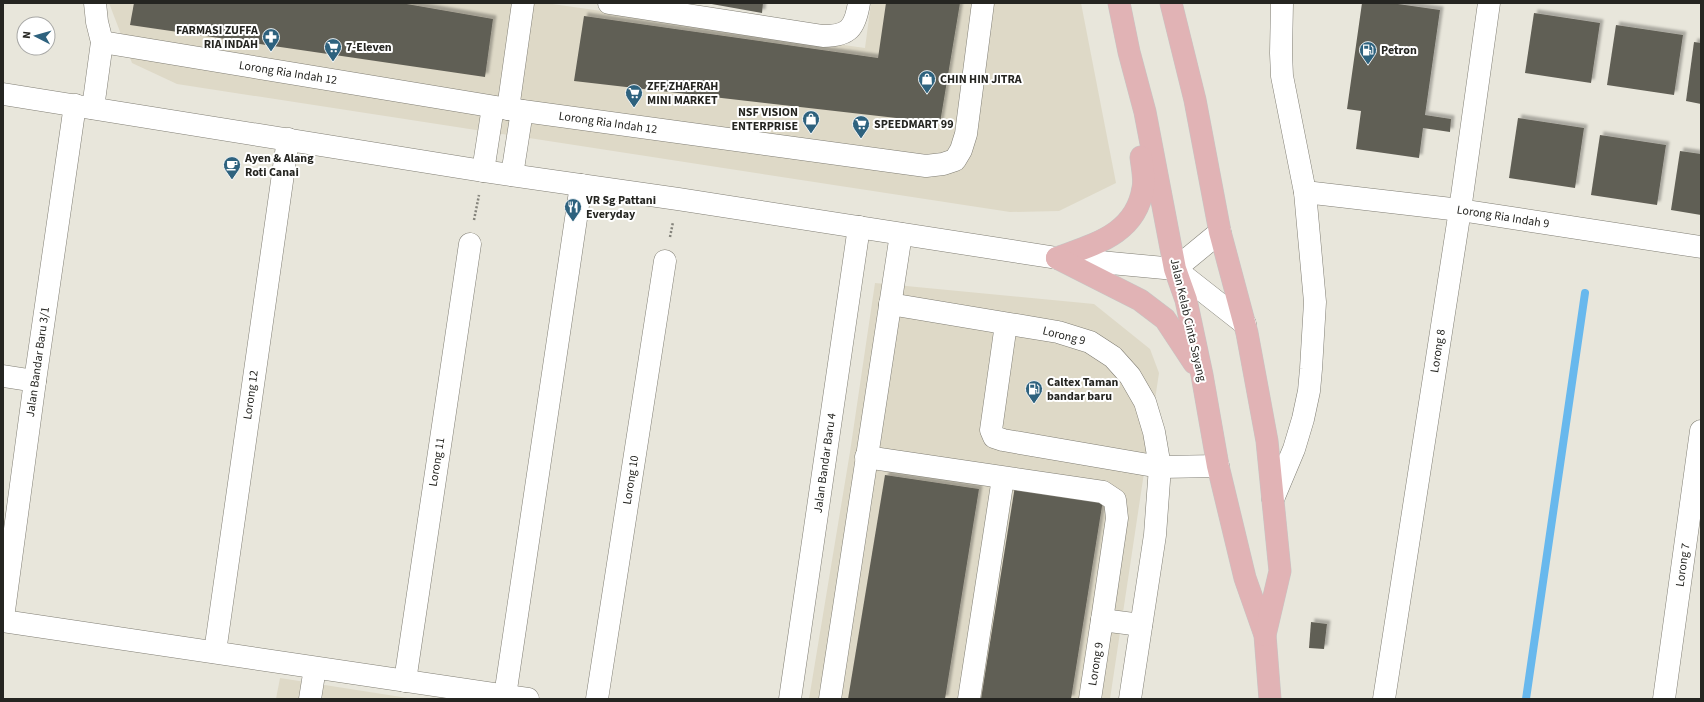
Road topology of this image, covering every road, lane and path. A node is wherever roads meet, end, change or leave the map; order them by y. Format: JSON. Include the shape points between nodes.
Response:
{"nodes":[{"id":1,"x":95,"y":3,"type":"edge"},
{"id":2,"x":523,"y":3,"type":"edge"},
{"id":3,"x":609,"y":3,"type":"edge"},
{"id":4,"x":859,"y":3,"type":"edge"},
{"id":5,"x":983,"y":3,"type":"edge"},
{"id":6,"x":1119,"y":3,"type":"edge"},
{"id":7,"x":1171,"y":3,"type":"edge"},
{"id":8,"x":1282,"y":3,"type":"edge"},
{"id":9,"x":1489,"y":3,"type":"edge"},
{"id":10,"x":102,"y":42,"type":"junction"},
{"id":11,"x":3,"y":94,"type":"edge"},
{"id":12,"x":84,"y":106,"type":"junction"},
{"id":13,"x":508,"y":109,"type":"junction"},
{"id":14,"x":1145,"y":112,"type":"junction"},
{"id":15,"x":288,"y":139,"type":"junction"},
{"id":16,"x":483,"y":171,"type":"junction"},
{"id":17,"x":512,"y":175,"type":"junction"},
{"id":18,"x":581,"y":185,"type":"junction"},
{"id":19,"x":1304,"y":192,"type":"junction"},
{"id":20,"x":678,"y":198,"type":"junction"},
{"id":21,"x":1460,"y":210,"type":"junction"},
{"id":22,"x":860,"y":227,"type":"junction"},
{"id":23,"x":1220,"y":232,"type":"junction"},
{"id":24,"x":901,"y":234,"type":"junction"},
{"id":25,"x":470,"y":244,"type":"joint"},
{"id":26,"x":1701,"y":247,"type":"edge"},
{"id":27,"x":1058,"y":258,"type":"junction"},
{"id":28,"x":665,"y":261,"type":"joint"},
{"id":29,"x":1175,"y":269,"type":"junction"},
{"id":30,"x":890,"y":304,"type":"junction"},
{"id":31,"x":1006,"y":324,"type":"junction"},
{"id":32,"x":1245,"y":324,"type":"junction"},
{"id":33,"x":1202,"y":375,"type":"junction"},
{"id":34,"x":3,"y":376,"type":"edge"},
{"id":35,"x":35,"y":381,"type":"junction"},
{"id":36,"x":1701,"y":432,"type":"edge"},
{"id":37,"x":866,"y":457,"type":"junction"},
{"id":38,"x":1218,"y":466,"type":"junction"},
{"id":39,"x":1160,"y":467,"type":"junction"},
{"id":40,"x":1003,"y":478,"type":"junction"},
{"id":41,"x":1273,"y":499,"type":"junction"},
{"id":42,"x":3,"y":620,"type":"edge"},
{"id":43,"x":1102,"y":620,"type":"junction"},
{"id":44,"x":1141,"y":625,"type":"junction"},
{"id":45,"x":1265,"y":635,"type":"junction"},
{"id":46,"x":215,"y":652,"type":"junction"},
{"id":47,"x":315,"y":668,"type":"junction"},
{"id":48,"x":404,"y":681,"type":"junction"},
{"id":49,"x":427,"y":691,"type":"edge"},
{"id":50,"x":505,"y":696,"type":"junction"},
{"id":51,"x":310,"y":699,"type":"edge"},
{"id":52,"x":528,"y":699,"type":"edge"},
{"id":53,"x":597,"y":699,"type":"edge"},
{"id":54,"x":790,"y":699,"type":"edge"},
{"id":55,"x":830,"y":699,"type":"edge"},
{"id":56,"x":968,"y":699,"type":"edge"},
{"id":57,"x":1090,"y":699,"type":"edge"},
{"id":58,"x":1130,"y":699,"type":"edge"},
{"id":59,"x":1270,"y":699,"type":"edge"},
{"id":60,"x":1384,"y":699,"type":"edge"},
{"id":61,"x":1664,"y":699,"type":"edge"}],
"edges":[{"from":1,"to":10,"type":"street"},
{"from":2,"to":13,"type":"street"},
{"from":3,"to":4,"type":"street","via":[[823,36],[844,34],[851,28],[856,21]]},
{"from":5,"to":13,"type":"street","name":"Lorong Ria Indah 12","via":[[966,134],[955,160],[942,164],[926,166]]},
{"from":6,"to":14,"type":"main road","name":"Jalan Kelab Cinta Sayang"},
{"from":7,"to":23,"type":"main road","name":"Jalan Kelab Cinta Sayang","via":[[1195,100]]},
{"from":8,"to":19,"type":"street","via":[[1282,76]]},
{"from":9,"to":21,"type":"street","name":"Lorong 8"},
{"from":10,"to":12,"type":"street","name":"Jalan Bandar Baru 3/1"},
{"from":10,"to":13,"type":"street","name":"Lorong Ria Indah 12"},
{"from":11,"to":12,"type":"street"},
{"from":12,"to":15,"type":"street"},
{"from":12,"to":35,"type":"street","name":"Jalan Bandar Baru 3/1"},
{"from":13,"to":16,"type":"street"},
{"from":13,"to":17,"type":"street"},
{"from":14,"to":27,"type":"main road","via":[[1140,140],[1144,187],[1136,210],[1119,231],[1095,244]]},
{"from":14,"to":29,"type":"main road","name":"Jalan Kelab Cinta Sayang"},
{"from":15,"to":16,"type":"street"},
{"from":15,"to":46,"type":"street","name":"Lorong 12"},
{"from":16,"to":17,"type":"street"},
{"from":16,"to":25,"type":"path"},
{"from":17,"to":18,"type":"street"},
{"from":18,"to":20,"type":"street"},
{"from":18,"to":50,"type":"street"},
{"from":19,"to":21,"type":"street","name":"Lorong Ria Indah 9"},
{"from":19,"to":41,"type":"street","via":[[1315,302],[1310,376],[1303,420]]},
{"from":20,"to":22,"type":"street"},
{"from":20,"to":28,"type":"path"},
{"from":21,"to":26,"type":"street","name":"Lorong Ria Indah 9"},
{"from":21,"to":60,"type":"street","name":"Lorong 8"},
{"from":22,"to":24,"type":"street"},
{"from":22,"to":54,"type":"street","name":"Jalan Bandar Baru 4"},
{"from":23,"to":29,"type":"street"},
{"from":23,"to":32,"type":"main road","name":"Jalan Kelab Cinta Sayang"},
{"from":24,"to":27,"type":"street"},
{"from":24,"to":30,"type":"street"},
{"from":25,"to":48,"type":"street","name":"Lorong 11"},
{"from":27,"to":29,"type":"street"},
{"from":27,"to":33,"type":"main road","via":[[1140,300],[1166,319]]},
{"from":28,"to":53,"type":"street","name":"Lorong 10"},
{"from":29,"to":32,"type":"street"},
{"from":29,"to":33,"type":"main road","name":"Jalan Kelab Cinta Sayang","via":[[1186,300]]},
{"from":30,"to":31,"type":"street","name":"Lorong 9"},
{"from":30,"to":37,"type":"street"},
{"from":31,"to":39,"type":"street","name":"Lorong 9","via":[[1058,332],[1090,342],[1113,357],[1130,376],[1145,402],[1154,432]]},
{"from":31,"to":39,"type":"street","via":[[991,430],[994,437]]},
{"from":32,"to":41,"type":"main road","name":"Jalan Kelab Cinta Sayang","via":[[1267,441]]},
{"from":33,"to":38,"type":"main road","name":"Jalan Kelab Cinta Sayang"},
{"from":34,"to":35,"type":"street"},
{"from":35,"to":42,"type":"street","name":"Jalan Bandar Baru 3/1"},
{"from":36,"to":61,"type":"street","name":"Lorong 7"},
{"from":37,"to":40,"type":"street","name":"Lorong 9"},
{"from":37,"to":55,"type":"street"},
{"from":38,"to":39,"type":"street"},
{"from":38,"to":45,"type":"main road","name":"Jalan Kelab Cinta Sayang","via":[[1244,578]]},
{"from":39,"to":44,"type":"street","name":"Lorong 9","via":[[1155,535]]},
{"from":40,"to":43,"type":"street","name":"Lorong 9","via":[[1103,492],[1115,500],[1117,518]]},
{"from":40,"to":56,"type":"street"},
{"from":41,"to":45,"type":"main road","name":"Jalan Kelab Cinta Sayang","via":[[1280,571]]},
{"from":42,"to":46,"type":"street"},
{"from":43,"to":44,"type":"street"},
{"from":43,"to":57,"type":"street","name":"Lorong 9"},
{"from":44,"to":58,"type":"street","name":"Lorong 9"},
{"from":45,"to":59,"type":"main road","name":"Jalan Kelab Cinta Sayang"},
{"from":46,"to":47,"type":"street"},
{"from":47,"to":48,"type":"street"},
{"from":47,"to":51,"type":"street"},
{"from":48,"to":49,"type":"street"},
{"from":49,"to":50,"type":"street"},
{"from":50,"to":52,"type":"street"}]}
